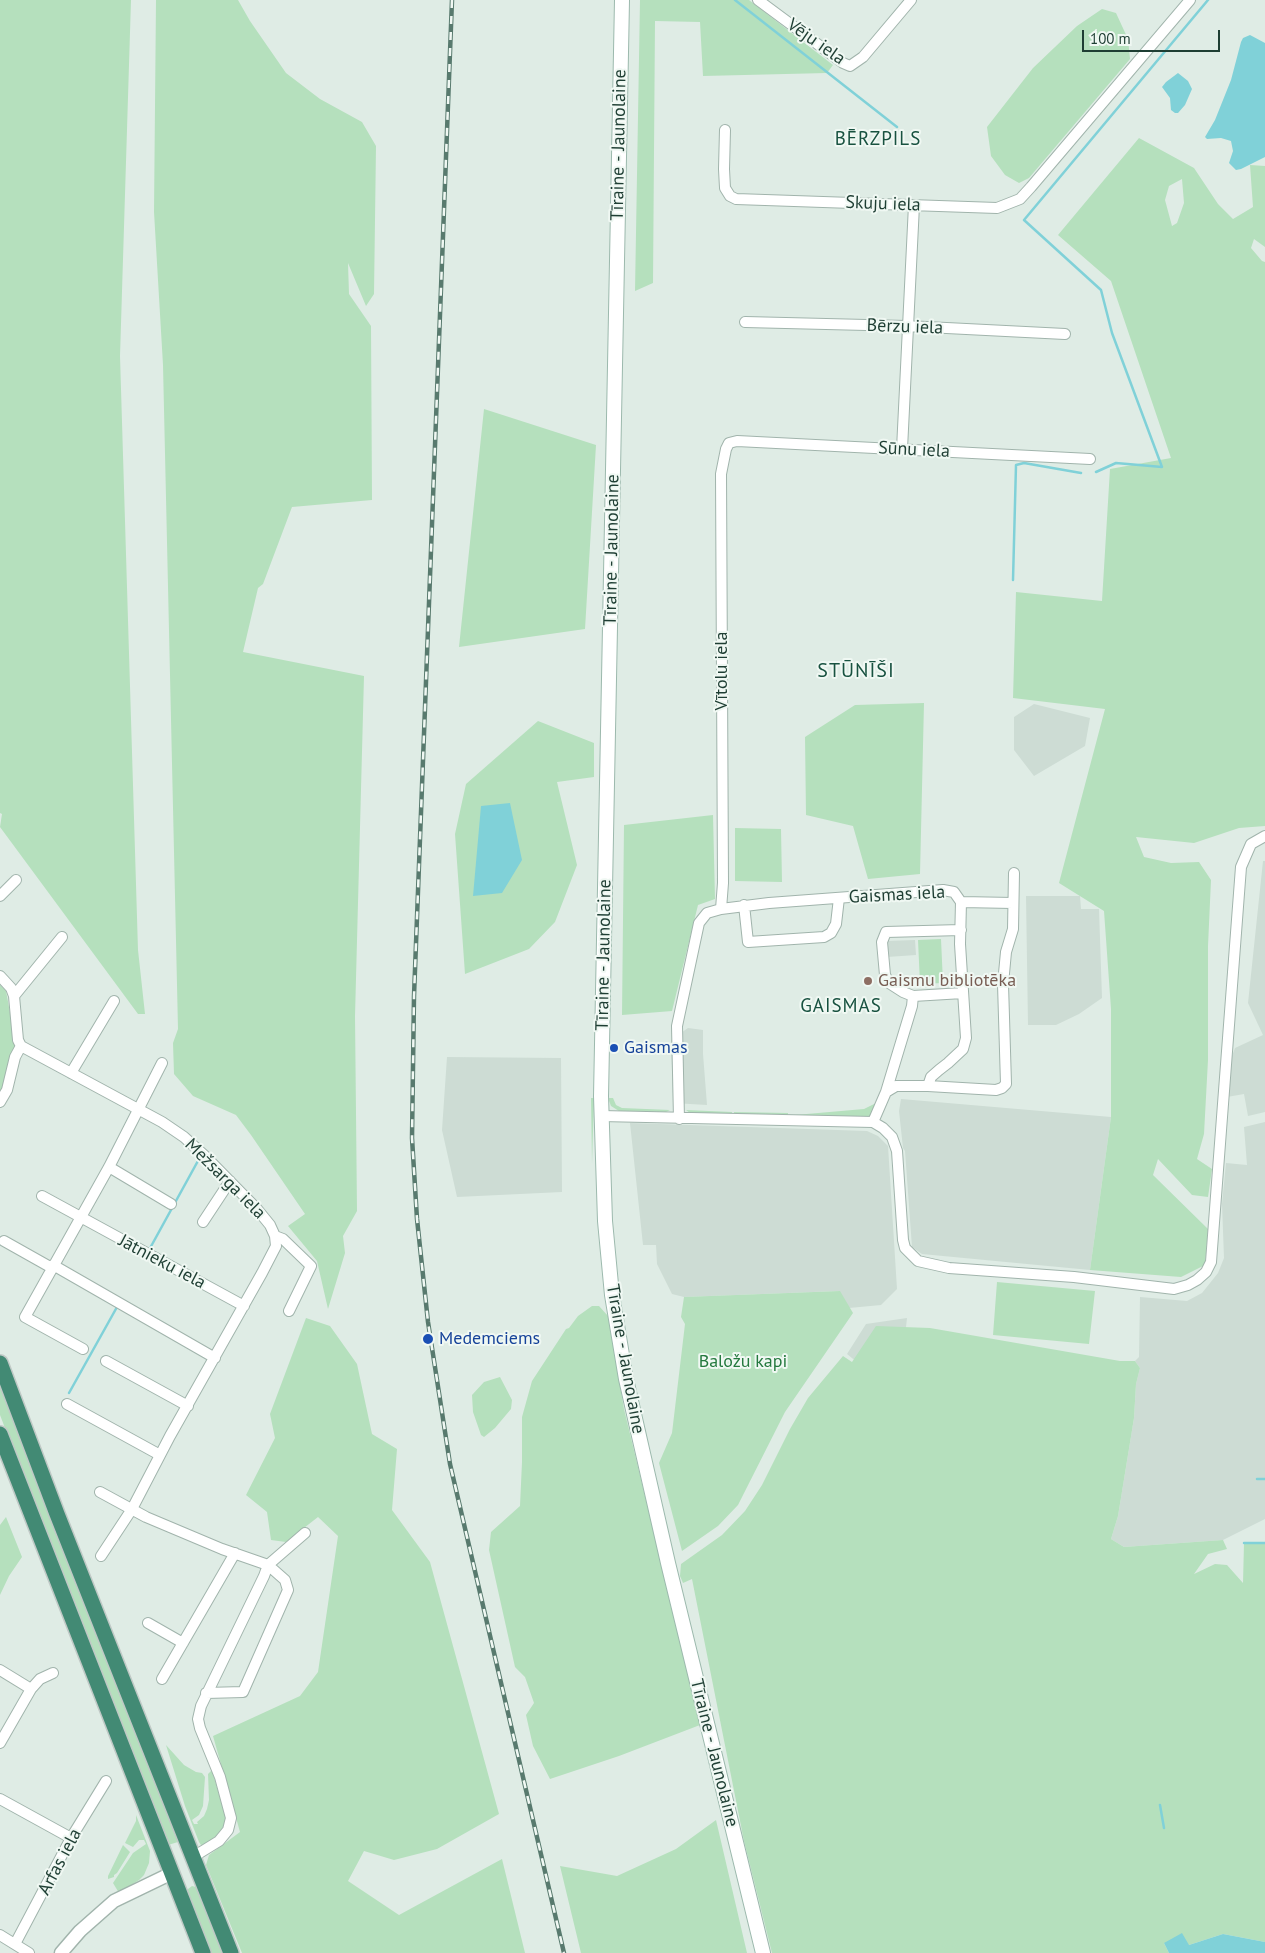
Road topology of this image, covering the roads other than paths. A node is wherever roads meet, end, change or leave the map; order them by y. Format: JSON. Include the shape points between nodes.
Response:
{"nodes":[{"id":1,"x":622,"y":0,"type":"edge"},
{"id":2,"x":758,"y":0,"type":"edge"},
{"id":3,"x":911,"y":0,"type":"edge"},
{"id":4,"x":1190,"y":0,"type":"edge"},
{"id":5,"x":725,"y":130,"type":"dead end"},
{"id":6,"x":914,"y":204,"type":"junction"},
{"id":7,"x":745,"y":322,"type":"dead end"},
{"id":8,"x":907,"y":326,"type":"junction"},
{"id":9,"x":1065,"y":334,"type":"dead end"},
{"id":10,"x":737,"y":441,"type":"joint"},
{"id":11,"x":902,"y":449,"type":"junction"},
{"id":12,"x":1090,"y":459,"type":"dead end"},
{"id":13,"x":1265,"y":836,"type":"edge"},
{"id":14,"x":1014,"y":873,"type":"dead end"},
{"id":15,"x":16,"y":880,"type":"dead end"},
{"id":16,"x":0,"y":896,"type":"edge"},
{"id":17,"x":839,"y":898,"type":"junction"},
{"id":18,"x":961,"y":902,"type":"junction"},
{"id":19,"x":1013,"y":903,"type":"junction"},
{"id":20,"x":744,"y":905,"type":"junction"},
{"id":21,"x":721,"y":909,"type":"junction"},
{"id":22,"x":961,"y":930,"type":"junction"},
{"id":23,"x":62,"y":937,"type":"dead end"},
{"id":24,"x":0,"y":976,"type":"edge"},
{"id":25,"x":963,"y":993,"type":"junction"},
{"id":26,"x":14,"y":996,"type":"junction"},
{"id":27,"x":913,"y":996,"type":"junction"},
{"id":28,"x":114,"y":1001,"type":"dead end"},
{"id":29,"x":21,"y":1046,"type":"junction"},
{"id":30,"x":162,"y":1063,"type":"dead end"},
{"id":31,"x":71,"y":1073,"type":"junction"},
{"id":32,"x":928,"y":1086,"type":"junction"},
{"id":33,"x":886,"y":1092,"type":"junction"},
{"id":34,"x":0,"y":1102,"type":"edge"},
{"id":35,"x":139,"y":1110,"type":"junction"},
{"id":36,"x":601,"y":1116,"type":"junction"},
{"id":37,"x":679,"y":1119,"type":"junction"},
{"id":38,"x":873,"y":1122,"type":"junction"},
{"id":39,"x":109,"y":1167,"type":"junction"},
{"id":40,"x":230,"y":1181,"type":"junction"},
{"id":41,"x":42,"y":1196,"type":"dead end"},
{"id":42,"x":171,"y":1204,"type":"dead end"},
{"id":43,"x":80,"y":1217,"type":"junction"},
{"id":44,"x":203,"y":1222,"type":"dead end"},
{"id":45,"x":275,"y":1236,"type":"junction"},
{"id":46,"x":4,"y":1241,"type":"dead end"},
{"id":47,"x":53,"y":1266,"type":"junction"},
{"id":48,"x":244,"y":1306,"type":"junction"},
{"id":49,"x":289,"y":1311,"type":"dead end"},
{"id":50,"x":84,"y":1349,"type":"dead end"},
{"id":51,"x":215,"y":1358,"type":"junction"},
{"id":52,"x":106,"y":1361,"type":"dead end"},
{"id":53,"x":0,"y":1363,"type":"edge"},
{"id":54,"x":67,"y":1404,"type":"dead end"},
{"id":55,"x":188,"y":1406,"type":"junction"},
{"id":56,"x":0,"y":1434,"type":"edge"},
{"id":57,"x":160,"y":1455,"type":"junction"},
{"id":58,"x":100,"y":1492,"type":"dead end"},
{"id":59,"x":132,"y":1509,"type":"junction"},
{"id":60,"x":305,"y":1533,"type":"dead end"},
{"id":61,"x":234,"y":1553,"type":"junction"},
{"id":62,"x":101,"y":1556,"type":"dead end"},
{"id":63,"x":268,"y":1565,"type":"junction"},
{"id":64,"x":148,"y":1623,"type":"dead end"},
{"id":65,"x":183,"y":1643,"type":"junction"},
{"id":66,"x":0,"y":1670,"type":"edge"},
{"id":67,"x":53,"y":1673,"type":"dead end"},
{"id":68,"x":162,"y":1680,"type":"dead end"},
{"id":69,"x":31,"y":1689,"type":"junction"},
{"id":70,"x":206,"y":1692,"type":"junction"},
{"id":71,"x":1,"y":1738,"type":"edge"},
{"id":72,"x":106,"y":1781,"type":"dead end"},
{"id":73,"x":0,"y":1799,"type":"edge"},
{"id":74,"x":71,"y":1838,"type":"junction"},
{"id":75,"x":193,"y":1857,"type":"junction"},
{"id":76,"x":172,"y":1873,"type":"junction"},
{"id":77,"x":0,"y":1935,"type":"edge"},
{"id":78,"x":15,"y":1944,"type":"junction"},
{"id":79,"x":29,"y":1953,"type":"edge"},
{"id":80,"x":61,"y":1953,"type":"edge"},
{"id":81,"x":204,"y":1953,"type":"edge"},
{"id":82,"x":230,"y":1953,"type":"edge"},
{"id":83,"x":763,"y":1953,"type":"edge"}],
"edges":[{"from":1,"to":36,"type":"main road","name":"Tīraine - Jaunolaine"},
{"from":2,"to":3,"type":"street","name":"Vēju iela","via":[[850,66],[862,57]]},
{"from":4,"to":6,"type":"street","name":"Skuju iela","via":[[1020,199],[997,208]]},
{"from":5,"to":6,"type":"street","name":"Skuju iela","via":[[725,188],[730,196],[744,200]]},
{"from":6,"to":8,"type":"street"},
{"from":7,"to":8,"type":"street","name":"Bērzu iela"},
{"from":8,"to":9,"type":"street","name":"Bērzu iela"},
{"from":8,"to":11,"type":"street"},
{"from":10,"to":11,"type":"street","name":"Sūnu iela"},
{"from":10,"to":21,"type":"street","name":"Vītolu iela","via":[[726,449],[721,474]]},
{"from":11,"to":12,"type":"street","name":"Sūnu iela"},
{"from":13,"to":38,"type":"street","via":[[1251,844],[1241,867],[1211,1262],[1197,1280],[1174,1289],[927,1264],[913,1257],[905,1248],[901,1232],[897,1151],[892,1137]]},
{"from":14,"to":19,"type":"street"},
{"from":15,"to":16,"type":"street"},
{"from":17,"to":18,"type":"street","name":"Gaismas iela","via":[[943,890],[954,892]]},
{"from":17,"to":20,"type":"street","name":"Gaismas iela"},
{"from":17,"to":20,"type":"street","via":[[836,924],[824,937],[748,942]]},
{"from":18,"to":19,"type":"street","name":"Gaismas iela"},
{"from":18,"to":22,"type":"street"},
{"from":19,"to":32,"type":"street","via":[[1014,929],[1006,952],[1003,984],[1006,1084],[996,1090]]},
{"from":20,"to":21,"type":"street","name":"Gaismas iela"},
{"from":21,"to":37,"type":"street","name":"Gaismas iela","via":[[707,913],[699,922],[681,1005],[677,1030]]},
{"from":22,"to":25,"type":"street"},
{"from":22,"to":27,"type":"street","via":[[886,932],[882,942],[885,975],[889,983]]},
{"from":23,"to":26,"type":"street"},
{"from":24,"to":26,"type":"street"},
{"from":25,"to":27,"type":"street"},
{"from":25,"to":32,"type":"street","via":[[966,1038],[963,1049],[938,1070]]},
{"from":26,"to":29,"type":"street"},
{"from":27,"to":33,"type":"street"},
{"from":28,"to":31,"type":"street"},
{"from":29,"to":31,"type":"street","name":"Mežsarga iela"},
{"from":29,"to":34,"type":"street"},
{"from":30,"to":35,"type":"street"},
{"from":31,"to":35,"type":"street","name":"Mežsarga iela"},
{"from":32,"to":33,"type":"street","via":[[896,1086]]},
{"from":33,"to":38,"type":"street"},
{"from":35,"to":39,"type":"street"},
{"from":35,"to":40,"type":"street","name":"Mežsarga iela","via":[[184,1138]]},
{"from":36,"to":37,"type":"street"},
{"from":36,"to":83,"type":"main road","name":"Tīraine - Jaunolaine","via":[[605,1221],[622,1361]]},
{"from":37,"to":38,"type":"street"},
{"from":39,"to":42,"type":"street"},
{"from":39,"to":43,"type":"street"},
{"from":40,"to":44,"type":"street"},
{"from":40,"to":45,"type":"street","name":"Mežsarga iela","via":[[257,1209]]},
{"from":41,"to":43,"type":"street","name":"Jātnieku iela"},
{"from":43,"to":47,"type":"street"},
{"from":43,"to":48,"type":"street","name":"Jātnieku iela"},
{"from":45,"to":48,"type":"street","name":"Mežsarga iela","via":[[276,1246]]},
{"from":45,"to":49,"type":"street","via":[[283,1239],[311,1266]]},
{"from":46,"to":47,"type":"street"},
{"from":47,"to":50,"type":"street","via":[[25,1316]]},
{"from":47,"to":51,"type":"street"},
{"from":48,"to":51,"type":"street","name":"Mežsarga iela"},
{"from":51,"to":55,"type":"street","name":"Mežsarga iela"},
{"from":52,"to":55,"type":"street"},
{"from":53,"to":75,"type":"highway"},
{"from":54,"to":57,"type":"street"},
{"from":55,"to":57,"type":"street","name":"Mežsarga iela"},
{"from":56,"to":76,"type":"highway"},
{"from":57,"to":59,"type":"street","name":"Mežsarga iela"},
{"from":58,"to":59,"type":"street"},
{"from":59,"to":61,"type":"street","via":[[146,1518]]},
{"from":59,"to":62,"type":"street","name":"Mežsarga iela"},
{"from":60,"to":63,"type":"street"},
{"from":61,"to":63,"type":"street"},
{"from":61,"to":65,"type":"street"},
{"from":63,"to":70,"type":"street"},
{"from":63,"to":70,"type":"street","via":[[286,1580],[288,1590],[243,1692]]},
{"from":64,"to":65,"type":"street"},
{"from":65,"to":68,"type":"street"},
{"from":66,"to":69,"type":"street"},
{"from":67,"to":69,"type":"street","via":[[40,1678]]},
{"from":69,"to":71,"type":"street"},
{"from":70,"to":75,"type":"street","via":[[198,1719],[232,1818],[219,1841]]},
{"from":72,"to":74,"type":"street","name":"Arfas iela"},
{"from":73,"to":74,"type":"street"},
{"from":74,"to":78,"type":"street","name":"Arfas iela"},
{"from":75,"to":82,"type":"highway"},
{"from":76,"to":80,"type":"street","via":[[114,1901]]},
{"from":76,"to":81,"type":"highway"},
{"from":77,"to":78,"type":"street"},
{"from":78,"to":79,"type":"street"}]}
